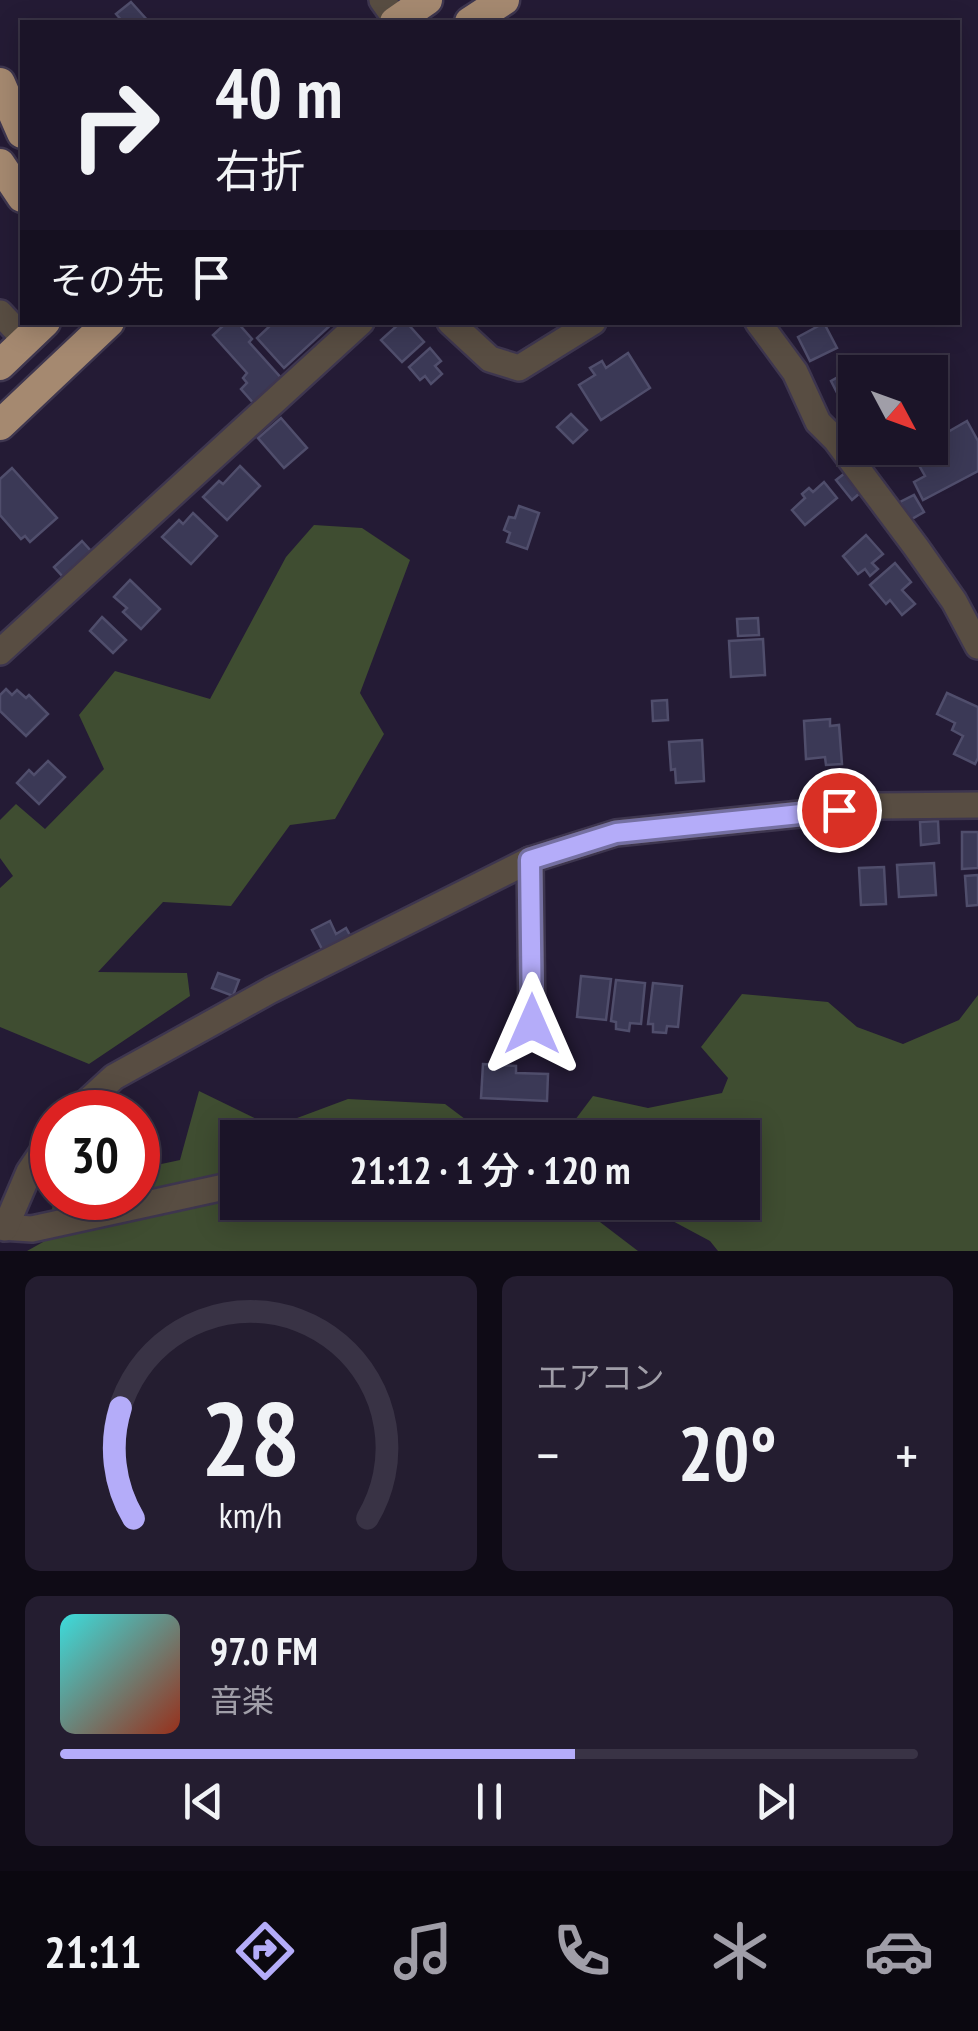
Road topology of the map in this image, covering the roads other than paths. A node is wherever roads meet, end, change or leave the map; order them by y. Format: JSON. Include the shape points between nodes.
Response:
{"nodes":[{"id":1,"x":426,"y":0,"type":"edge"},
{"id":2,"x":504,"y":0,"type":"edge"},
{"id":3,"x":392,"y":14,"type":"edge"},
{"id":4,"x":473,"y":20,"type":"edge"},
{"id":5,"x":0,"y":83,"type":"edge"},
{"id":6,"x":20,"y":128,"type":"edge"},
{"id":7,"x":0,"y":164,"type":"edge"},
{"id":8,"x":20,"y":194,"type":"edge"},
{"id":9,"x":106,"y":325,"type":"edge"},
{"id":10,"x":358,"y":325,"type":"edge"},
{"id":11,"x":453,"y":325,"type":"edge"},
{"id":12,"x":588,"y":325,"type":"edge"},
{"id":13,"x":760,"y":325,"type":"edge"},
{"id":14,"x":36,"y":332,"type":"edge"},
{"id":15,"x":0,"y":365,"type":"edge"},
{"id":16,"x":0,"y":425,"type":"edge"},
{"id":17,"x":978,"y":646,"type":"edge"},
{"id":18,"x":0,"y":652,"type":"edge"},
{"id":19,"x":978,"y":806,"type":"edge"},
{"id":20,"x":530,"y":860,"type":"junction"},
{"id":21,"x":532,"y":1024,"type":"dead end"},
{"id":22,"x":100,"y":1090,"type":"edge"},
{"id":23,"x":30,"y":1171,"type":"edge"},
{"id":24,"x":220,"y":1188,"type":"edge"},
{"id":25,"x":3,"y":1227,"type":"edge"}],
"edges":[{"from":1,"to":3,"type":"highway"},
{"from":2,"to":4,"type":"highway"},
{"from":5,"to":6,"type":"highway"},
{"from":7,"to":8,"type":"highway"},
{"from":9,"to":16,"type":"highway"},
{"from":10,"to":18,"type":"street"},
{"from":11,"to":12,"type":"street","via":[[490,360],[519,368]]},
{"from":13,"to":17,"type":"street","via":[[795,372],[818,422],[926,560]]},
{"from":14,"to":15,"type":"highway"},
{"from":19,"to":20,"type":"street","via":[[876,806],[616,833]]},
{"from":20,"to":21,"type":"street"},
{"from":20,"to":22,"type":"street","via":[[254,1000]]},
{"from":23,"to":25,"type":"street"},
{"from":24,"to":25,"type":"street","via":[[32,1229]]}]}
